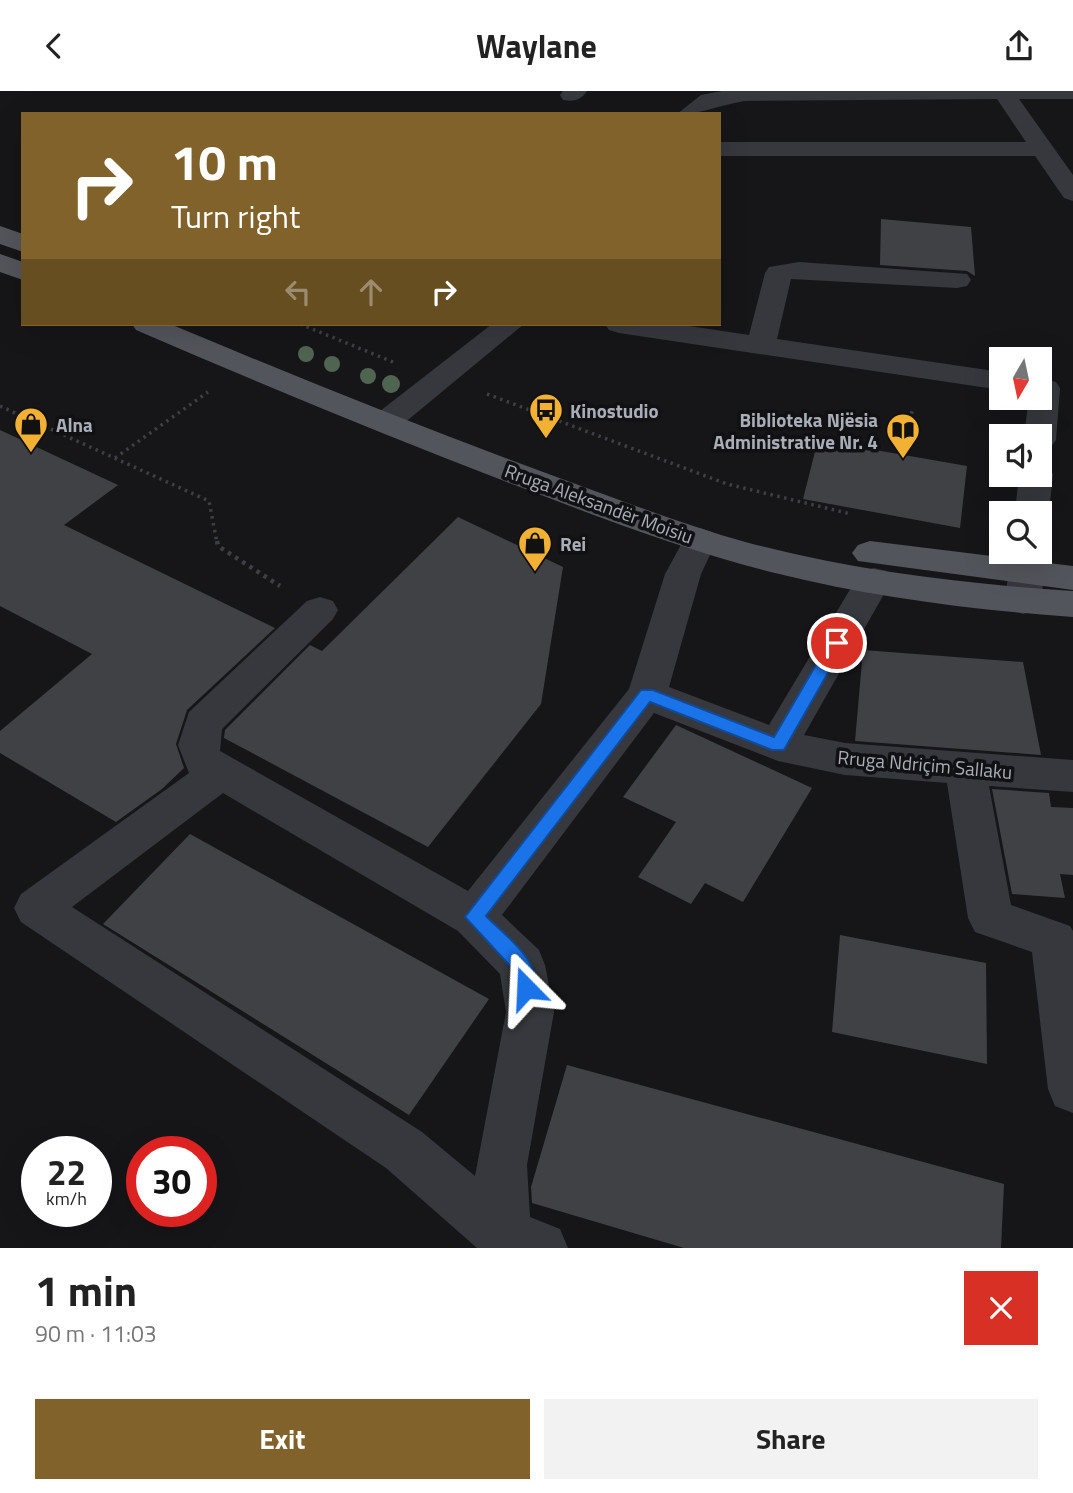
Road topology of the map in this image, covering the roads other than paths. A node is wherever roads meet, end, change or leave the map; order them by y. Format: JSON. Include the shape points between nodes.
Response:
{"nodes":[{"id":1,"x":830,"y":92,"type":"edge"},
{"id":2,"x":1003,"y":92,"type":"edge"},
{"id":3,"x":1073,"y":92,"type":"edge"},
{"id":4,"x":691,"y":112,"type":"edge"},
{"id":5,"x":721,"y":149,"type":"edge"},
{"id":6,"x":1042,"y":149,"type":"junction"},
{"id":7,"x":1073,"y":193,"type":"edge"},
{"id":8,"x":0,"y":234,"type":"edge"},
{"id":9,"x":21,"y":243,"type":"edge"},
{"id":10,"x":0,"y":263,"type":"edge"},
{"id":11,"x":21,"y":271,"type":"edge"},
{"id":12,"x":957,"y":280,"type":"dead end"},
{"id":13,"x":152,"y":326,"type":"edge"},
{"id":14,"x":218,"y":326,"type":"edge"},
{"id":15,"x":508,"y":326,"type":"edge"},
{"id":16,"x":633,"y":326,"type":"edge"},
{"id":17,"x":761,"y":345,"type":"junction"},
{"id":18,"x":989,"y":379,"type":"edge"},
{"id":19,"x":396,"y":414,"type":"junction"},
{"id":20,"x":700,"y":540,"type":"junction"},
{"id":21,"x":1026,"y":575,"type":"edge"},
{"id":22,"x":1073,"y":578,"type":"edge"},
{"id":23,"x":874,"y":580,"type":"junction"},
{"id":24,"x":1073,"y":604,"type":"edge"},
{"id":25,"x":320,"y":610,"type":"road end"},
{"id":26,"x":647,"y":694,"type":"junction"},
{"id":27,"x":778,"y":745,"type":"junction"},
{"id":28,"x":965,"y":769,"type":"junction"},
{"id":29,"x":220,"y":772,"type":"junction"},
{"id":30,"x":1073,"y":776,"type":"edge"},
{"id":31,"x":474,"y":917,"type":"junction"},
{"id":32,"x":1073,"y":1089,"type":"edge"},
{"id":33,"x":520,"y":1244,"type":"edge"}],
"edges":[{"from":1,"to":2,"type":"street"},
{"from":1,"to":4,"type":"street","via":[[724,95]]},
{"from":2,"to":3,"type":"street"},
{"from":2,"to":6,"type":"street"},
{"from":5,"to":6,"type":"street"},
{"from":6,"to":7,"type":"street"},
{"from":8,"to":9,"type":"main road"},
{"from":10,"to":11,"type":"main road"},
{"from":12,"to":17,"type":"street","via":[[799,270],[779,273]]},
{"from":13,"to":19,"type":"main road","name":"Rruga Aleksandër Moisiu"},
{"from":14,"to":19,"type":"main road","name":"Rruga Aleksandër Moisiu"},
{"from":15,"to":19,"type":"street"},
{"from":16,"to":17,"type":"street"},
{"from":17,"to":18,"type":"street"},
{"from":19,"to":20,"type":"main road","name":"Rruga Aleksandër Moisiu","via":[[508,471]]},
{"from":19,"to":21,"type":"main road","name":"Rruga Aleksandër Moisiu","via":[[743,527],[858,551]]},
{"from":20,"to":23,"type":"main road","name":"Rruga Aleksandër Moisiu","via":[[775,561]]},
{"from":20,"to":26,"type":"street","via":[[683,574]]},
{"from":21,"to":22,"type":"main road","name":"Rruga Aleksandër Moisiu"},
{"from":21,"to":23,"type":"main road","name":"Rruga Aleksandër Moisiu"},
{"from":21,"to":24,"type":"main road","name":"Rruga Aleksandër Moisiu"},
{"from":23,"to":27,"type":"street"},
{"from":25,"to":29,"type":"street","via":[[203,723],[198,745],[203,761]]},
{"from":26,"to":27,"type":"street","name":"Rruga Ndriçim Sallaku"},
{"from":26,"to":31,"type":"street"},
{"from":27,"to":28,"type":"street","name":"Rruga Ndriçim Sallaku","via":[[845,759]]},
{"from":28,"to":30,"type":"street","name":"Rruga Ndriçim Sallaku"},
{"from":28,"to":32,"type":"street","via":[[991,918],[1054,940]]},
{"from":29,"to":31,"type":"street"},
{"from":29,"to":33,"type":"street","via":[[37,908],[404,1150]]},
{"from":31,"to":33,"type":"street","via":[[522,965],[530,1012],[501,1165]]}]}
